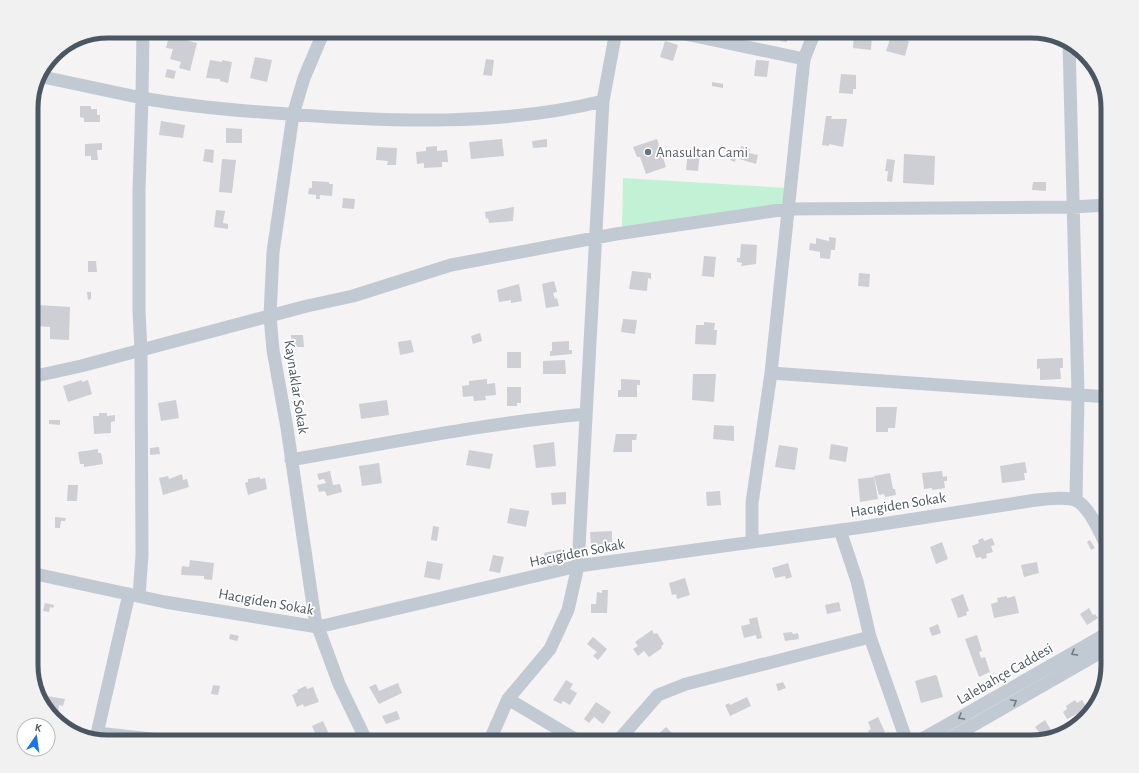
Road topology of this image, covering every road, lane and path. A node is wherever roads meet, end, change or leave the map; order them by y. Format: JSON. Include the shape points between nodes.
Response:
{"nodes":[{"id":1,"x":143,"y":38,"type":"edge"},
{"id":2,"x":321,"y":38,"type":"edge"},
{"id":3,"x":615,"y":38,"type":"edge"},
{"id":4,"x":705,"y":38,"type":"edge"},
{"id":5,"x":812,"y":38,"type":"edge"},
{"id":6,"x":1069,"y":49,"type":"edge"},
{"id":7,"x":804,"y":59,"type":"junction"},
{"id":8,"x":45,"y":77,"type":"edge"},
{"id":9,"x":142,"y":98,"type":"junction"},
{"id":10,"x":603,"y":101,"type":"junction"},
{"id":11,"x":293,"y":114,"type":"junction"},
{"id":12,"x":1101,"y":205,"type":"edge"},
{"id":13,"x":1072,"y":207,"type":"junction"},
{"id":14,"x":787,"y":209,"type":"junction"},
{"id":15,"x":595,"y":239,"type":"junction"},
{"id":16,"x":270,"y":316,"type":"junction"},
{"id":17,"x":141,"y":350,"type":"junction"},
{"id":18,"x":771,"y":373,"type":"junction"},
{"id":19,"x":38,"y":375,"type":"edge"},
{"id":20,"x":1078,"y":394,"type":"junction"},
{"id":21,"x":1101,"y":396,"type":"edge"},
{"id":22,"x":586,"y":414,"type":"junction"},
{"id":23,"x":291,"y":460,"type":"junction"},
{"id":24,"x":1076,"y":500,"type":"junction"},
{"id":25,"x":840,"y":530,"type":"junction"},
{"id":26,"x":1101,"y":537,"type":"edge"},
{"id":27,"x":752,"y":542,"type":"junction"},
{"id":28,"x":578,"y":566,"type":"junction"},
{"id":29,"x":38,"y":575,"type":"edge"},
{"id":30,"x":134,"y":595,"type":"junction"},
{"id":31,"x":318,"y":628,"type":"junction"},
{"id":32,"x":870,"y":637,"type":"junction"},
{"id":33,"x":1101,"y":637,"type":"edge"},
{"id":34,"x":1101,"y":652,"type":"edge"},
{"id":35,"x":508,"y":699,"type":"junction"},
{"id":36,"x":96,"y":734,"type":"edge"},
{"id":37,"x":364,"y":735,"type":"edge"},
{"id":38,"x":492,"y":735,"type":"edge"},
{"id":39,"x":568,"y":735,"type":"edge"},
{"id":40,"x":623,"y":735,"type":"edge"},
{"id":41,"x":905,"y":735,"type":"edge"},
{"id":42,"x":929,"y":735,"type":"edge"},
{"id":43,"x":956,"y":735,"type":"edge"}],
"edges":[{"from":1,"to":9,"type":"street"},
{"from":2,"to":11,"type":"street","name":"Kaynaklar Sokak","via":[[304,78]]},
{"from":3,"to":10,"type":"street"},
{"from":4,"to":7,"type":"street"},
{"from":5,"to":7,"type":"street"},
{"from":6,"to":13,"type":"street"},
{"from":7,"to":14,"type":"street"},
{"from":8,"to":9,"type":"street"},
{"from":9,"to":11,"type":"street","via":[[177,105]]},
{"from":9,"to":17,"type":"street","via":[[139,191]]},
{"from":10,"to":11,"type":"street","via":[[568,110],[439,120],[333,118]]},
{"from":10,"to":15,"type":"street"},
{"from":11,"to":16,"type":"street","name":"Kaynaklar Sokak","via":[[273,252]]},
{"from":12,"to":13,"type":"street"},
{"from":13,"to":14,"type":"street"},
{"from":13,"to":20,"type":"street"},
{"from":14,"to":15,"type":"street"},
{"from":14,"to":18,"type":"street"},
{"from":15,"to":16,"type":"street","via":[[450,265],[353,296]]},
{"from":15,"to":22,"type":"street"},
{"from":16,"to":17,"type":"street"},
{"from":16,"to":23,"type":"street","name":"Kaynaklar Sokak"},
{"from":17,"to":19,"type":"street"},
{"from":17,"to":30,"type":"street","via":[[142,555]]},
{"from":18,"to":20,"type":"street"},
{"from":18,"to":27,"type":"street","via":[[752,503]]},
{"from":20,"to":21,"type":"street"},
{"from":20,"to":24,"type":"street"},
{"from":22,"to":23,"type":"street","via":[[480,427]]},
{"from":22,"to":28,"type":"street"},
{"from":23,"to":31,"type":"street","name":"Kaynaklar Sokak"},
{"from":24,"to":25,"type":"street","name":"Hacıgiden Sokak","via":[[1036,500]]},
{"from":24,"to":26,"type":"street","via":[[1086,510]]},
{"from":25,"to":27,"type":"street","name":"Hacıgiden Sokak"},
{"from":25,"to":32,"type":"street","via":[[857,581]]},
{"from":27,"to":28,"type":"street","name":"Hacıgiden Sokak"},
{"from":28,"to":31,"type":"street","name":"Hacıgiden Sokak"},
{"from":28,"to":35,"type":"street","via":[[568,610],[550,649]]},
{"from":29,"to":30,"type":"street","name":"Hacıgiden Sokak"},
{"from":30,"to":31,"type":"street","name":"Hacıgiden Sokak"},
{"from":30,"to":36,"type":"street"},
{"from":31,"to":37,"type":"street","name":"Kaynaklar Sokak","via":[[339,684]]},
{"from":32,"to":40,"type":"street","via":[[679,686],[658,695]]},
{"from":32,"to":41,"type":"street"},
{"from":33,"to":42,"type":"street","name":"Lalebahçe Caddesi","one_way":true},
{"from":43,"to":34,"type":"street","name":"Lalebahçe Caddesi","one_way":true},
{"from":35,"to":38,"type":"street"},
{"from":35,"to":39,"type":"street"}]}
